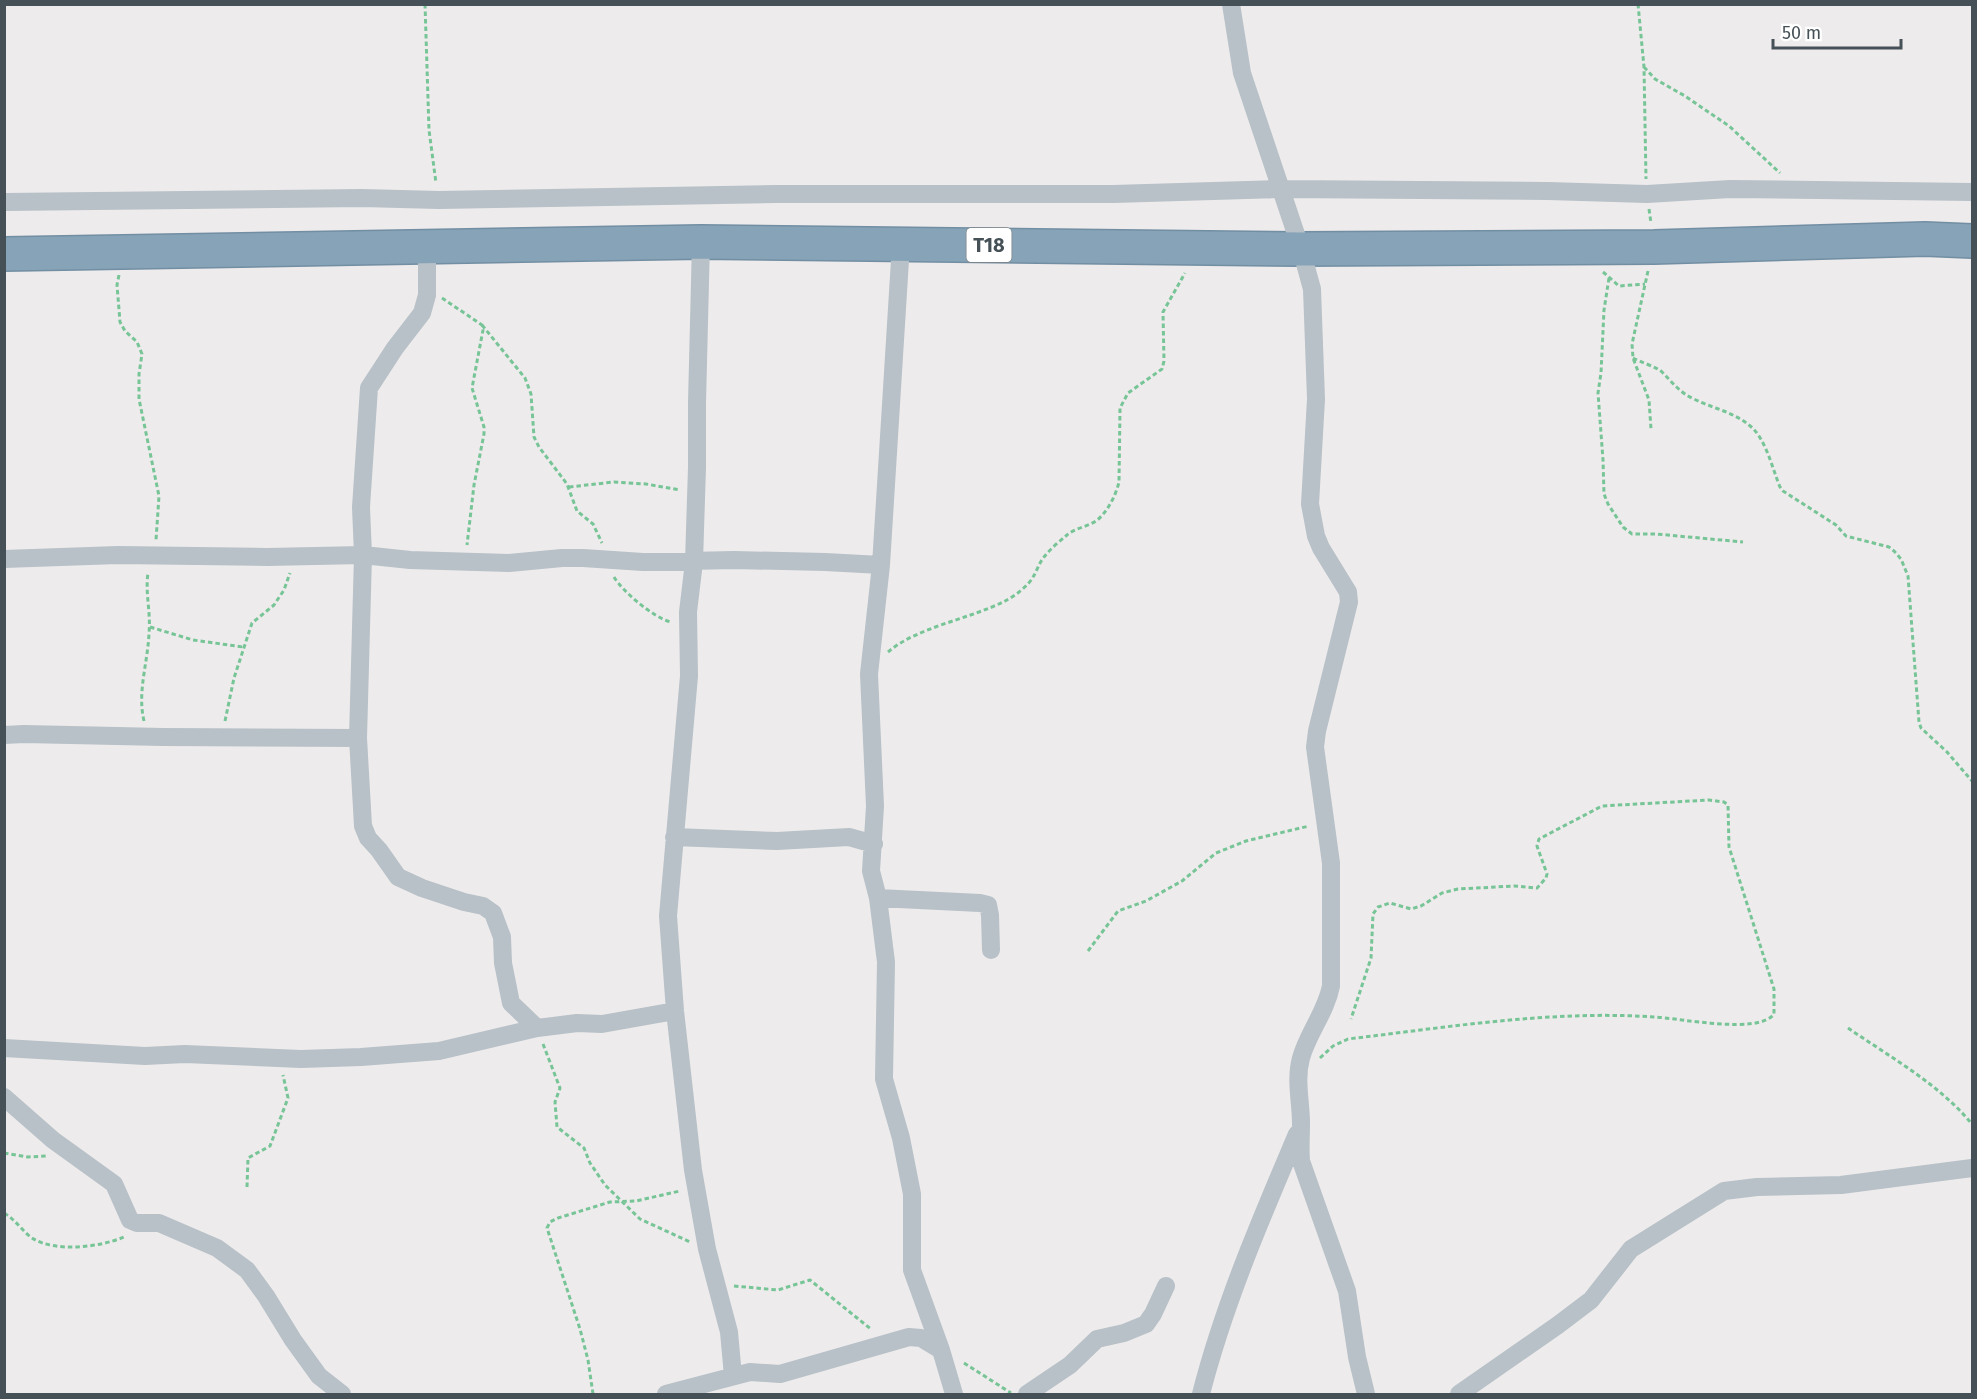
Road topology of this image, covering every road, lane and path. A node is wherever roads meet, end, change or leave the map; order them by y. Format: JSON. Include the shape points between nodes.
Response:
{"nodes":[{"id":1,"x":425,"y":4,"type":"edge"},
{"id":2,"x":1231,"y":4,"type":"edge"},
{"id":3,"x":1638,"y":4,"type":"edge"},
{"id":4,"x":1644,"y":67,"type":"junction"},
{"id":5,"x":1282,"y":189,"type":"junction"},
{"id":6,"x":1799,"y":189,"type":"junction"},
{"id":7,"x":1972,"y":192,"type":"edge"},
{"id":8,"x":1647,"y":194,"type":"junction"},
{"id":9,"x":439,"y":200,"type":"junction"},
{"id":10,"x":4,"y":202,"type":"edge"},
{"id":11,"x":1972,"y":241,"type":"edge"},
{"id":12,"x":701,"y":242,"type":"junction"},
{"id":13,"x":902,"y":244,"type":"junction"},
{"id":14,"x":426,"y":246,"type":"junction"},
{"id":15,"x":1208,"y":247,"type":"junction"},
{"id":16,"x":1654,"y":247,"type":"junction"},
{"id":17,"x":1301,"y":249,"type":"junction"},
{"id":18,"x":124,"y":253,"type":"junction"},
{"id":19,"x":4,"y":254,"type":"edge"},
{"id":20,"x":1609,"y":278,"type":"dead end"},
{"id":21,"x":428,"y":289,"type":"junction"},
{"id":22,"x":482,"y":325,"type":"junction"},
{"id":23,"x":1633,"y":358,"type":"junction"},
{"id":24,"x":1651,"y":429,"type":"dead end"},
{"id":25,"x":569,"y":487,"type":"junction"},
{"id":26,"x":696,"y":493,"type":"junction"},
{"id":27,"x":1743,"y":542,"type":"dead end"},
{"id":28,"x":152,"y":555,"type":"junction"},
{"id":29,"x":363,"y":555,"type":"junction"},
{"id":30,"x":301,"y":556,"type":"junction"},
{"id":31,"x":4,"y":559,"type":"edge"},
{"id":32,"x":609,"y":560,"type":"junction"},
{"id":33,"x":466,"y":562,"type":"junction"},
{"id":34,"x":694,"y":562,"type":"junction"},
{"id":35,"x":881,"y":566,"type":"junction"},
{"id":36,"x":688,"y":623,"type":"junction"},
{"id":37,"x":150,"y":627,"type":"junction"},
{"id":38,"x":243,"y":647,"type":"junction"},
{"id":39,"x":869,"y":674,"type":"junction"},
{"id":40,"x":4,"y":735,"type":"edge"},
{"id":41,"x":224,"y":736,"type":"junction"},
{"id":42,"x":163,"y":737,"type":"junction"},
{"id":43,"x":358,"y":738,"type":"junction"},
{"id":44,"x":1972,"y":781,"type":"edge"},
{"id":45,"x":1325,"y":822,"type":"junction"},
{"id":46,"x":674,"y":837,"type":"junction"},
{"id":47,"x":874,"y":844,"type":"junction"},
{"id":48,"x":878,"y":898,"type":"junction"},
{"id":49,"x":991,"y":950,"type":"dead end"},
{"id":50,"x":1088,"y":951,"type":"dead end"},
{"id":51,"x":675,"y":1011,"type":"junction"},
{"id":52,"x":1352,"y":1019,"type":"dead end"},
{"id":53,"x":537,"y":1028,"type":"junction"},
{"id":54,"x":1848,"y":1028,"type":"dead end"},
{"id":55,"x":4,"y":1048,"type":"edge"},
{"id":56,"x":277,"y":1056,"type":"junction"},
{"id":57,"x":1298,"y":1076,"type":"junction"},
{"id":58,"x":4,"y":1097,"type":"edge"},
{"id":59,"x":1301,"y":1124,"type":"junction"},
{"id":60,"x":1972,"y":1124,"type":"edge"},
{"id":61,"x":4,"y":1153,"type":"edge"},
{"id":62,"x":72,"y":1154,"type":"junction"},
{"id":63,"x":1972,"y":1168,"type":"edge"},
{"id":64,"x":247,"y":1187,"type":"dead end"},
{"id":65,"x":697,"y":1188,"type":"junction"},
{"id":66,"x":620,"y":1201,"type":"junction"},
{"id":67,"x":4,"y":1212,"type":"edge"},
{"id":68,"x":155,"y":1223,"type":"junction"},
{"id":69,"x":707,"y":1249,"type":"junction"},
{"id":70,"x":1166,"y":1286,"type":"dead end"},
{"id":71,"x":717,"y":1287,"type":"junction"},
{"id":72,"x":875,"y":1331,"type":"dead end"},
{"id":73,"x":941,"y":1350,"type":"junction"},
{"id":74,"x":733,"y":1376,"type":"junction"},
{"id":75,"x":952,"y":1388,"type":"edge"},
{"id":76,"x":342,"y":1395,"type":"edge"},
{"id":77,"x":592,"y":1395,"type":"edge"},
{"id":78,"x":666,"y":1395,"type":"edge"},
{"id":79,"x":969,"y":1395,"type":"edge"},
{"id":80,"x":1012,"y":1395,"type":"edge"},
{"id":81,"x":1027,"y":1395,"type":"edge"},
{"id":82,"x":1202,"y":1395,"type":"edge"},
{"id":83,"x":1366,"y":1395,"type":"edge"},
{"id":84,"x":1459,"y":1395,"type":"edge"}],
"edges":[{"from":1,"to":9,"type":"path","via":[[431,155]]},
{"from":2,"to":5,"type":"street","via":[[1242,73]]},
{"from":3,"to":4,"type":"path"},
{"from":4,"to":6,"type":"path","via":[[1655,79],[1729,126]]},
{"from":4,"to":8,"type":"path"},
{"from":5,"to":8,"type":"street"},
{"from":5,"to":9,"type":"street"},
{"from":5,"to":17,"type":"street"},
{"from":6,"to":7,"type":"street"},
{"from":6,"to":8,"type":"street"},
{"from":9,"to":10,"type":"street"},
{"from":11,"to":16,"type":"highway","number":"T18"},
{"from":12,"to":13,"type":"highway","number":"T18"},
{"from":12,"to":14,"type":"highway","number":"T18"},
{"from":12,"to":26,"type":"street"},
{"from":13,"to":15,"type":"highway","number":"T18"},
{"from":13,"to":35,"type":"street"},
{"from":14,"to":18,"type":"highway","number":"T18"},
{"from":14,"to":21,"type":"street"},
{"from":15,"to":17,"type":"highway","number":"T18"},
{"from":15,"to":39,"type":"path","via":[[1183,275],[1163,312],[1162,369],[1136,386],[1122,402],[1119,482],[1116,494],[1100,517],[1070,533],[1044,557],[1033,579],[1007,600],[893,647]]},
{"from":16,"to":17,"type":"highway","number":"T18"},
{"from":16,"to":23,"type":"path","via":[[1632,344]]},
{"from":17,"to":45,"type":"street","via":[[1314,303],[1316,399],[1310,504],[1316,536],[1349,602],[1316,740]]},
{"from":18,"to":19,"type":"highway","number":"T18"},
{"from":18,"to":28,"type":"path","via":[[117,285],[120,322],[142,354],[140,399],[159,496],[158,533]]},
{"from":20,"to":27,"type":"path","via":[[1598,393],[1604,494],[1608,504],[1632,534]]},
{"from":21,"to":22,"type":"path"},
{"from":21,"to":29,"type":"street","via":[[422,314],[369,388],[361,507]]},
{"from":22,"to":25,"type":"path","via":[[529,385],[534,437]]},
{"from":22,"to":33,"type":"path","via":[[472,388],[484,434]]},
{"from":23,"to":24,"type":"path","via":[[1649,400]]},
{"from":23,"to":44,"type":"path","via":[[1660,370],[1672,385],[1693,399],[1751,426],[1783,490],[1846,536],[1888,547],[1901,559],[1908,576],[1919,722]]},
{"from":25,"to":26,"type":"path","via":[[614,482]]},
{"from":25,"to":32,"type":"path","via":[[577,511],[592,524]]},
{"from":26,"to":34,"type":"street"},
{"from":28,"to":30,"type":"street"},
{"from":28,"to":31,"type":"street"},
{"from":28,"to":37,"type":"path","via":[[146,590]]},
{"from":29,"to":30,"type":"street"},
{"from":29,"to":33,"type":"street"},
{"from":29,"to":43,"type":"street"},
{"from":30,"to":38,"type":"path","via":[[274,605],[252,623]]},
{"from":32,"to":33,"type":"street"},
{"from":32,"to":34,"type":"street"},
{"from":32,"to":36,"type":"path","via":[[618,585],[646,609],[669,622]]},
{"from":34,"to":35,"type":"street","via":[[791,561]]},
{"from":34,"to":36,"type":"street"},
{"from":35,"to":39,"type":"street"},
{"from":36,"to":46,"type":"street","via":[[688,686]]},
{"from":37,"to":38,"type":"path","via":[[194,640]]},
{"from":37,"to":42,"type":"path","via":[[143,718]]},
{"from":38,"to":41,"type":"path","via":[[228,700]]},
{"from":39,"to":47,"type":"street"},
{"from":40,"to":42,"type":"street"},
{"from":41,"to":42,"type":"street"},
{"from":41,"to":43,"type":"street"},
{"from":43,"to":53,"type":"street","via":[[363,824],[368,838],[398,877],[483,906],[493,913],[502,937],[511,1003]]},
{"from":45,"to":50,"type":"path","via":[[1246,841],[1215,853],[1182,881],[1146,902],[1118,911]]},
{"from":45,"to":57,"type":"street","via":[[1331,862],[1331,986],[1328,1002],[1305,1046]]},
{"from":46,"to":47,"type":"street","via":[[777,841],[849,837]]},
{"from":46,"to":51,"type":"street","via":[[668,916]]},
{"from":47,"to":48,"type":"street","via":[[871,871]]},
{"from":48,"to":49,"type":"street","via":[[988,905]]},
{"from":48,"to":73,"type":"street","via":[[886,962],[884,1079],[912,1194],[912,1270]]},
{"from":51,"to":53,"type":"street","via":[[602,1024]]},
{"from":51,"to":65,"type":"street"},
{"from":52,"to":57,"type":"path","via":[[1371,958],[1373,914],[1378,907],[1390,903],[1411,909],[1458,889],[1537,888],[1547,874],[1537,846],[1539,839],[1602,806],[1709,800],[1728,804],[1729,847],[1774,989],[1774,1014],[1767,1020],[1746,1025],[1714,1024],[1610,1014],[1473,1024],[1348,1039],[1333,1046]]},
{"from":53,"to":56,"type":"street","via":[[439,1051],[313,1058]]},
{"from":53,"to":66,"type":"path","via":[[558,1078],[557,1127],[584,1148],[590,1163]]},
{"from":54,"to":60,"type":"path","via":[[1952,1102]]},
{"from":55,"to":56,"type":"street","via":[[145,1056]]},
{"from":56,"to":64,"type":"path","via":[[288,1098],[270,1146],[248,1158]]},
{"from":57,"to":59,"type":"street"},
{"from":58,"to":62,"type":"street"},
{"from":59,"to":82,"type":"street","via":[[1242,1267],[1211,1356]]},
{"from":59,"to":83,"type":"street","via":[[1301,1161],[1349,1298]]},
{"from":61,"to":62,"type":"path","via":[[28,1157]]},
{"from":62,"to":68,"type":"street","via":[[114,1184],[130,1220]]},
{"from":63,"to":84,"type":"street","via":[[1841,1185],[1724,1191],[1631,1249],[1591,1300]]},
{"from":65,"to":66,"type":"path"},
{"from":65,"to":69,"type":"street"},
{"from":66,"to":69,"type":"path","via":[[640,1219]]},
{"from":66,"to":77,"type":"path","via":[[558,1218],[547,1228],[580,1329]]},
{"from":67,"to":68,"type":"path","via":[[39,1241],[86,1247],[112,1242]]},
{"from":68,"to":76,"type":"street","via":[[217,1248],[247,1270],[319,1376]]},
{"from":69,"to":71,"type":"street"},
{"from":70,"to":81,"type":"street","via":[[1146,1323],[1094,1340],[1070,1365]]},
{"from":71,"to":72,"type":"path","via":[[778,1290],[810,1280]]},
{"from":71,"to":74,"type":"street","via":[[729,1332]]},
{"from":73,"to":74,"type":"street","via":[[921,1338],[909,1337],[780,1374],[750,1372]]},
{"from":73,"to":75,"type":"street"},
{"from":73,"to":80,"type":"path"},
{"from":74,"to":78,"type":"street"},
{"from":75,"to":79,"type":"street"}]}
